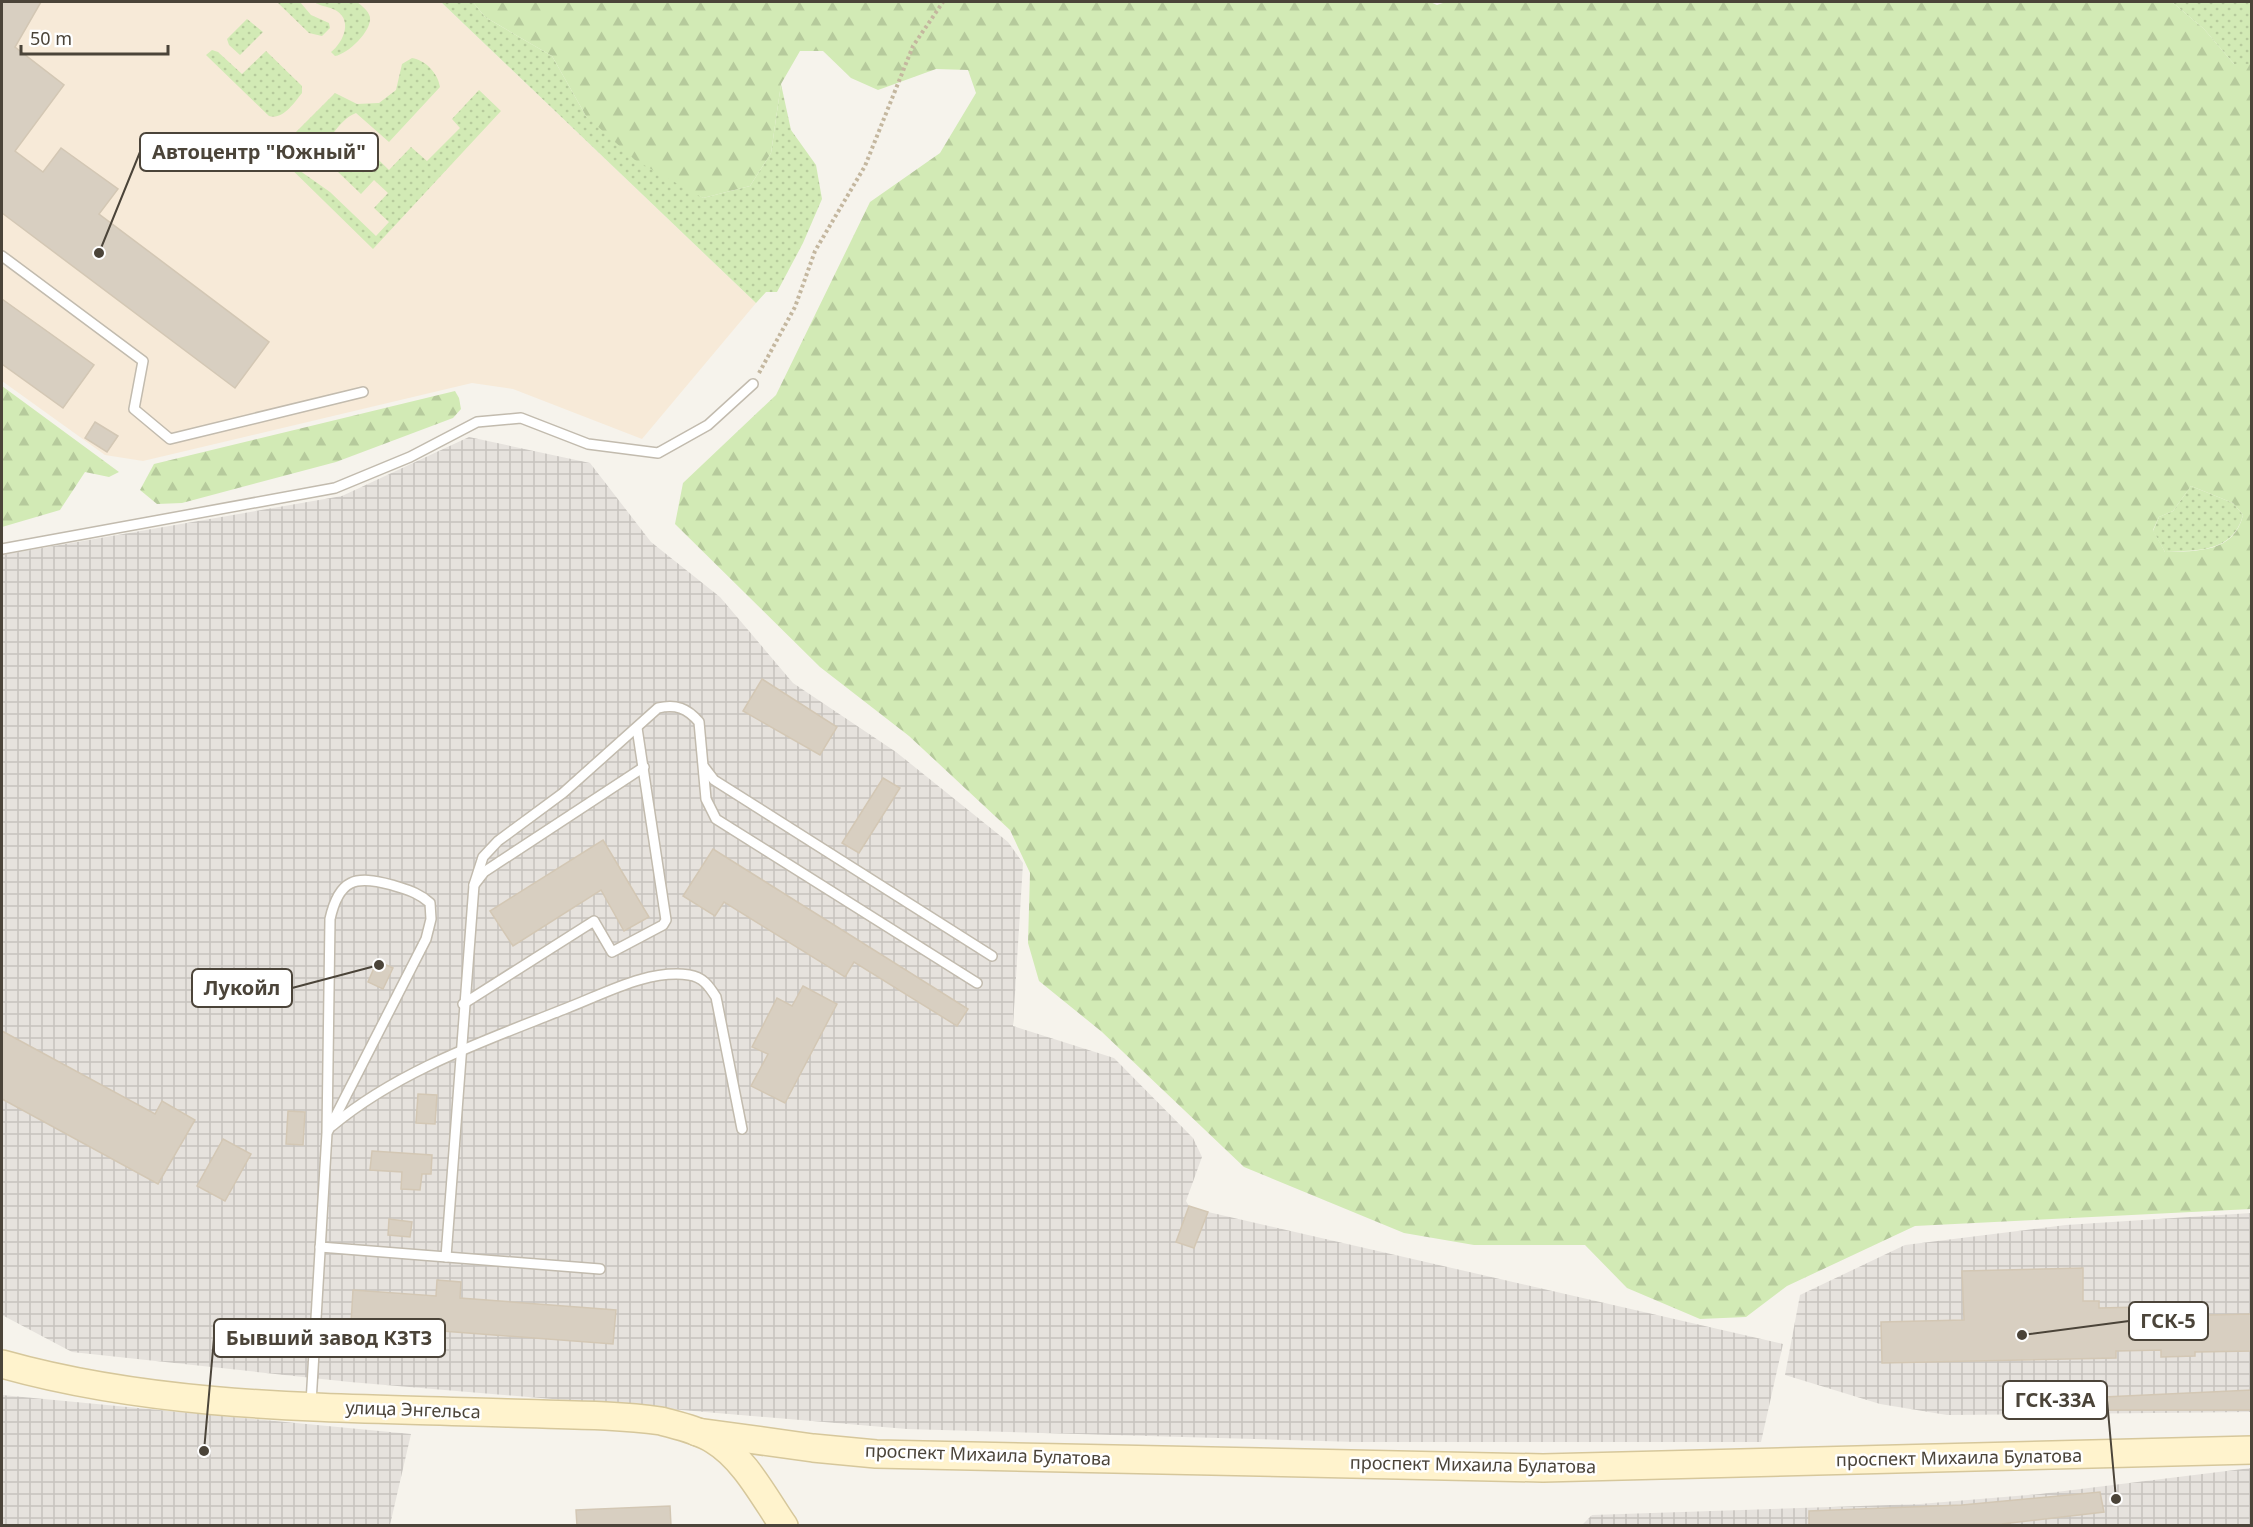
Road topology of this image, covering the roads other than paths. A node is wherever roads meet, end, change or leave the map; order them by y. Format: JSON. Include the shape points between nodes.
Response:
{"nodes":[{"id":1,"x":2,"y":256,"type":"edge"},
{"id":2,"x":753,"y":384,"type":"road end"},
{"id":3,"x":363,"y":392,"type":"dead end"},
{"id":4,"x":2,"y":549,"type":"edge"},
{"id":5,"x":637,"y":728,"type":"junction"},
{"id":6,"x":703,"y":766,"type":"junction"},
{"id":7,"x":644,"y":767,"type":"junction"},
{"id":8,"x":474,"y":885,"type":"junction"},
{"id":9,"x":992,"y":956,"type":"dead end"},
{"id":10,"x":977,"y":983,"type":"dead end"},
{"id":11,"x":464,"y":1004,"type":"junction"},
{"id":12,"x":460,"y":1052,"type":"junction"},
{"id":13,"x":742,"y":1129,"type":"dead end"},
{"id":14,"x":327,"y":1132,"type":"junction"},
{"id":15,"x":320,"y":1247,"type":"junction"},
{"id":16,"x":446,"y":1257,"type":"junction"},
{"id":17,"x":600,"y":1269,"type":"dead end"},
{"id":18,"x":2,"y":1364,"type":"edge"},
{"id":19,"x":310,"y":1406,"type":"junction"},
{"id":20,"x":697,"y":1432,"type":"junction"},
{"id":21,"x":2252,"y":1450,"type":"edge"},
{"id":22,"x":784,"y":1526,"type":"edge"}],
"edges":[{"from":1,"to":3,"type":"lane","via":[[143,361],[134,409],[170,439]]},
{"from":2,"to":4,"type":"lane","via":[[708,425],[658,453],[588,444],[521,418],[477,422],[410,457],[335,488]]},
{"from":5,"to":6,"type":"lane","via":[[658,708],[681,707],[699,722]]},
{"from":5,"to":7,"type":"lane"},
{"from":5,"to":8,"type":"lane","via":[[562,794],[498,842],[483,857]]},
{"from":6,"to":9,"type":"lane","via":[[714,780]]},
{"from":6,"to":10,"type":"lane","via":[[706,799],[716,819]]},
{"from":7,"to":8,"type":"lane","via":[[484,872]]},
{"from":7,"to":11,"type":"lane","via":[[667,916],[663,925],[612,952],[594,921]]},
{"from":8,"to":11,"type":"lane"},
{"from":11,"to":12,"type":"lane"},
{"from":12,"to":13,"type":"lane","via":[[636,981],[690,975],[705,981],[716,997]]},
{"from":12,"to":14,"type":"lane","via":[[353,1108]]},
{"from":12,"to":16,"type":"lane"},
{"from":14,"to":14,"type":"lane","via":[[426,939],[430,903],[420,893],[357,880],[344,887],[333,904]]},
{"from":14,"to":15,"type":"lane"},
{"from":15,"to":16,"type":"lane"},
{"from":15,"to":19,"type":"lane"},
{"from":16,"to":17,"type":"lane"},
{"from":18,"to":19,"type":"street","name":"улица Энгельса","via":[[125,1392],[214,1402]]},
{"from":19,"to":20,"type":"street","name":"улица Энгельса","via":[[643,1419]]},
{"from":20,"to":21,"type":"street","name":"проспект Михаила Булатова","via":[[876,1454],[1544,1468]]},
{"from":20,"to":22,"type":"street","name":"улица Энгельса","via":[[714,1440],[740,1465]]}]}
